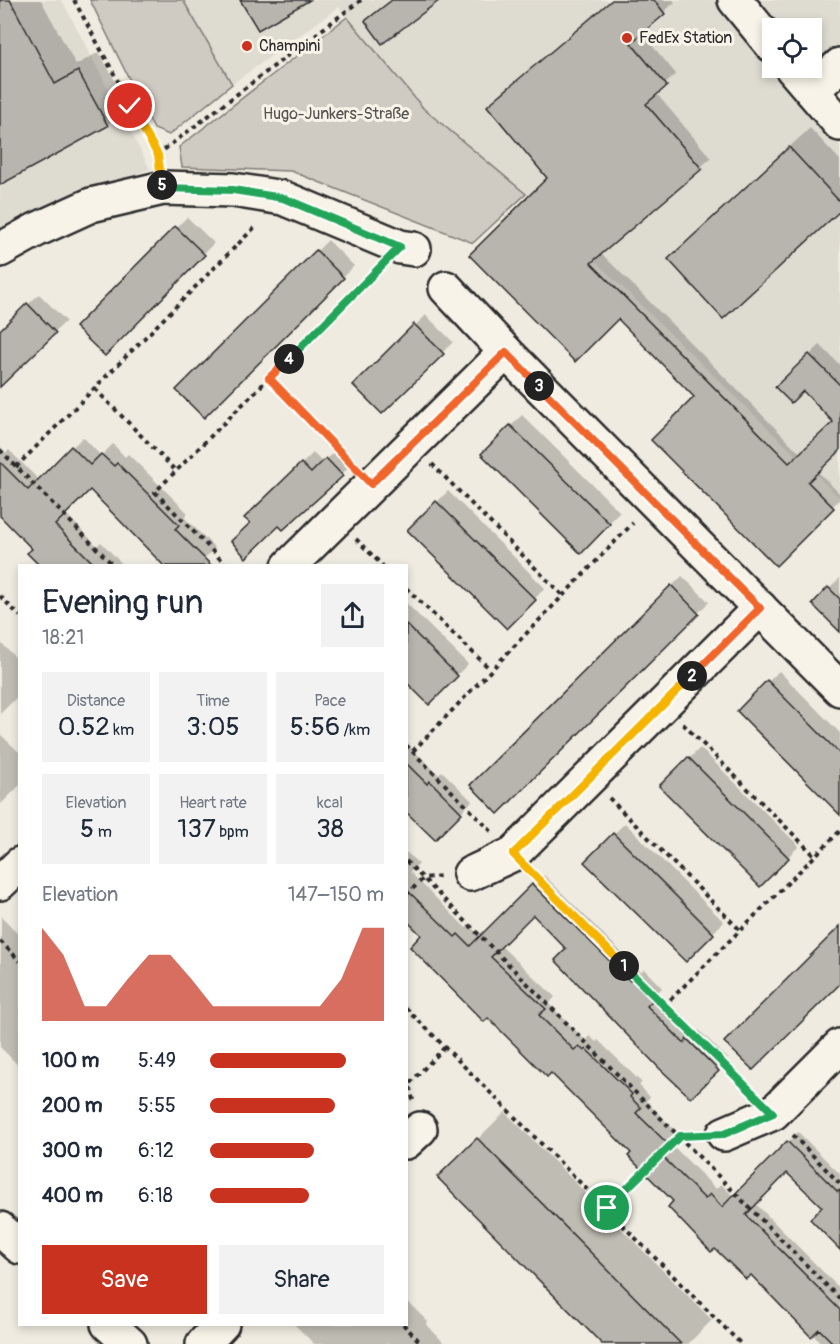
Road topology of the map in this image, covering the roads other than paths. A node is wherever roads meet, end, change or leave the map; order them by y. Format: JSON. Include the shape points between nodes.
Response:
{"nodes":[{"id":1,"x":735,"y":0,"type":"edge"},
{"id":2,"x":762,"y":33,"type":"edge"},
{"id":3,"x":840,"y":65,"type":"edge"},
{"id":4,"x":802,"y":79,"type":"edge"},
{"id":5,"x":840,"y":124,"type":"edge"},
{"id":6,"x":407,"y":248,"type":"road end"},
{"id":7,"x":0,"y":250,"type":"edge"},
{"id":8,"x":446,"y":288,"type":"dead end"},
{"id":9,"x":506,"y":352,"type":"junction"},
{"id":10,"x":291,"y":564,"type":"edge"},
{"id":11,"x":760,"y":608,"type":"junction"},
{"id":12,"x":840,"y":689,"type":"edge"},
{"id":13,"x":18,"y":866,"type":"edge"},
{"id":14,"x":470,"y":874,"type":"road end"},
{"id":15,"x":0,"y":883,"type":"edge"},
{"id":16,"x":840,"y":1046,"type":"edge"},
{"id":17,"x":724,"y":1134,"type":"road end"},
{"id":18,"x":0,"y":1229,"type":"edge"},
{"id":19,"x":18,"y":1245,"type":"edge"},
{"id":20,"x":110,"y":1326,"type":"edge"},
{"id":21,"x":220,"y":1326,"type":"edge"},
{"id":22,"x":130,"y":1344,"type":"edge"},
{"id":23,"x":203,"y":1344,"type":"edge"}],
"edges":[{"from":1,"to":2,"type":"street"},
{"from":3,"to":4,"type":"street"},
{"from":4,"to":5,"type":"street"},
{"from":6,"to":7,"type":"street","via":[[283,198],[233,190],[163,188],[91,205]]},
{"from":8,"to":9,"type":"street"},
{"from":9,"to":10,"type":"street"},
{"from":9,"to":11,"type":"street"},
{"from":11,"to":12,"type":"street"},
{"from":11,"to":14,"type":"street","via":[[513,854]]},
{"from":13,"to":15,"type":"street"},
{"from":16,"to":17,"type":"street","via":[[773,1113]]},
{"from":18,"to":19,"type":"street"},
{"from":20,"to":22,"type":"street"},
{"from":21,"to":23,"type":"street"}]}
